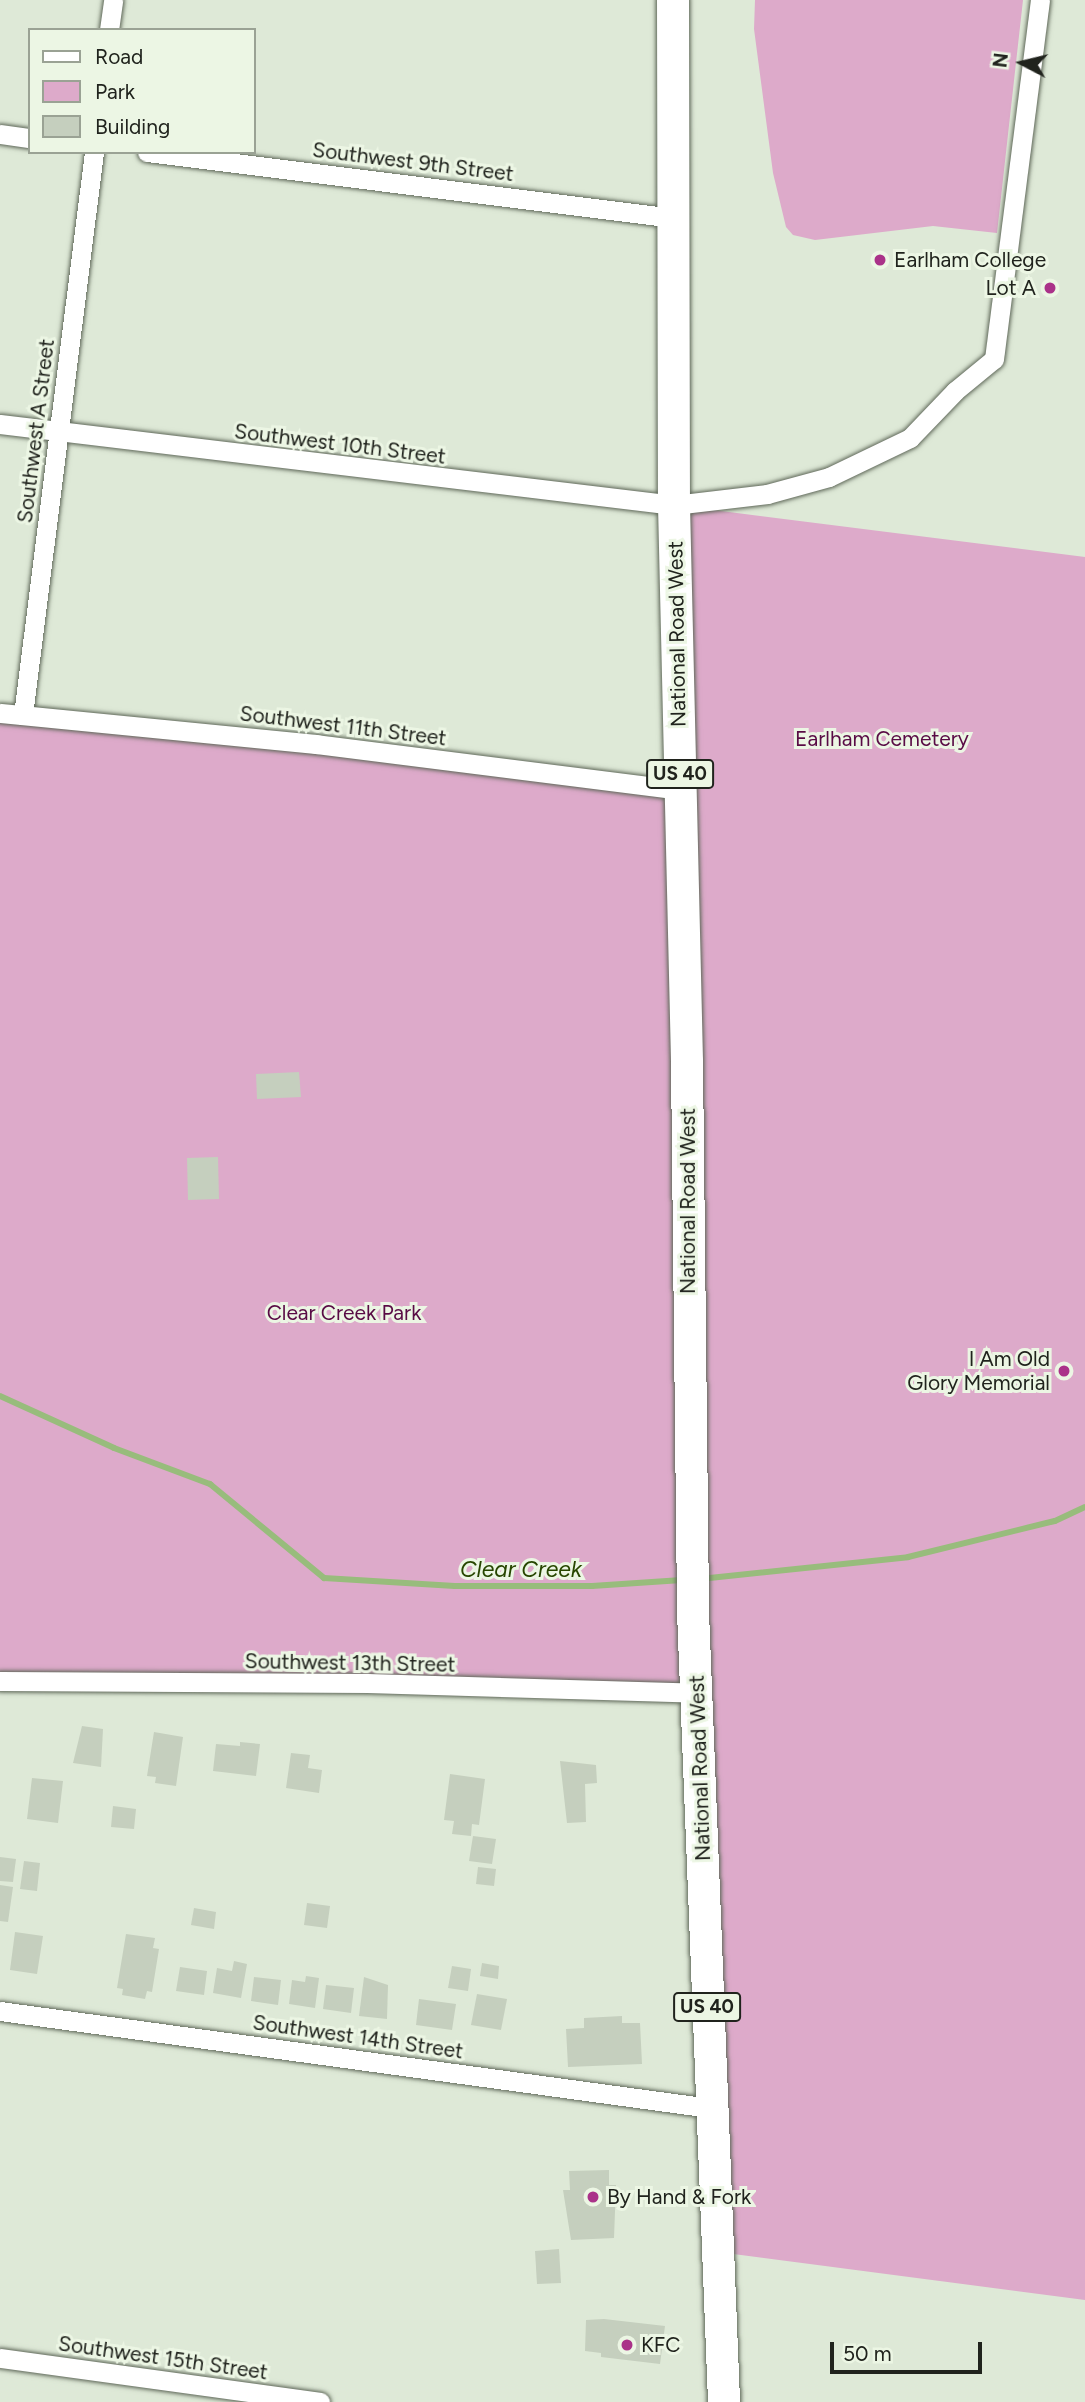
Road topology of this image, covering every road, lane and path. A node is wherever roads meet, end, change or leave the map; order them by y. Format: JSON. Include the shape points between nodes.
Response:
{"nodes":[{"id":1,"x":113,"y":0,"type":"edge"},
{"id":2,"x":673,"y":0,"type":"edge"},
{"id":3,"x":1040,"y":0,"type":"edge"},
{"id":4,"x":109,"y":28,"type":"edge"},
{"id":5,"x":0,"y":134,"type":"edge"},
{"id":6,"x":28,"y":138,"type":"edge"},
{"id":7,"x":94,"y":154,"type":"edge"},
{"id":8,"x":163,"y":154,"type":"edge"},
{"id":9,"x":674,"y":218,"type":"junction"},
{"id":10,"x":0,"y":424,"type":"edge"},
{"id":11,"x":59,"y":431,"type":"junction"},
{"id":12,"x":674,"y":505,"type":"junction"},
{"id":13,"x":0,"y":713,"type":"edge"},
{"id":14,"x":23,"y":715,"type":"junction"},
{"id":15,"x":680,"y":790,"type":"junction"},
{"id":16,"x":0,"y":1681,"type":"edge"},
{"id":17,"x":698,"y":1693,"type":"junction"},
{"id":18,"x":0,"y":2011,"type":"edge"},
{"id":19,"x":710,"y":2108,"type":"junction"},
{"id":20,"x":0,"y":2358,"type":"edge"},
{"id":21,"x":320,"y":2402,"type":"edge"},
{"id":22,"x":724,"y":2402,"type":"edge"}],
"edges":[{"from":1,"to":4,"type":"street"},
{"from":2,"to":9,"type":"main road","name":"National Road West","number":"US 40"},
{"from":3,"to":12,"type":"street","name":"Southwest 10th Street","via":[[994,359],[910,438],[829,477],[768,494]]},
{"from":5,"to":6,"type":"street"},
{"from":7,"to":11,"type":"street","name":"Southwest A Street"},
{"from":8,"to":9,"type":"street","name":"Southwest 9th Street"},
{"from":9,"to":12,"type":"main road","name":"National Road West","number":"US 40"},
{"from":10,"to":11,"type":"street","name":"Southwest 10th Street"},
{"from":11,"to":12,"type":"street","name":"Southwest 10th Street"},
{"from":11,"to":14,"type":"street","name":"Southwest A Street"},
{"from":12,"to":15,"type":"main road","name":"National Road West","number":"US 40"},
{"from":13,"to":14,"type":"street","name":"Southwest 11th Street"},
{"from":14,"to":15,"type":"street","name":"Southwest 11th Street","via":[[316,744]]},
{"from":15,"to":17,"type":"main road","name":"National Road West","number":"US 40"},
{"from":16,"to":17,"type":"street","name":"Southwest 13th Street","via":[[367,1683]]},
{"from":17,"to":19,"type":"main road","name":"National Road West","number":"US 40"},
{"from":18,"to":19,"type":"street","name":"Southwest 14th Street"},
{"from":19,"to":22,"type":"main road","name":"National Road West","number":"US 40"},
{"from":20,"to":21,"type":"street","name":"Southwest 15th Street"}]}
